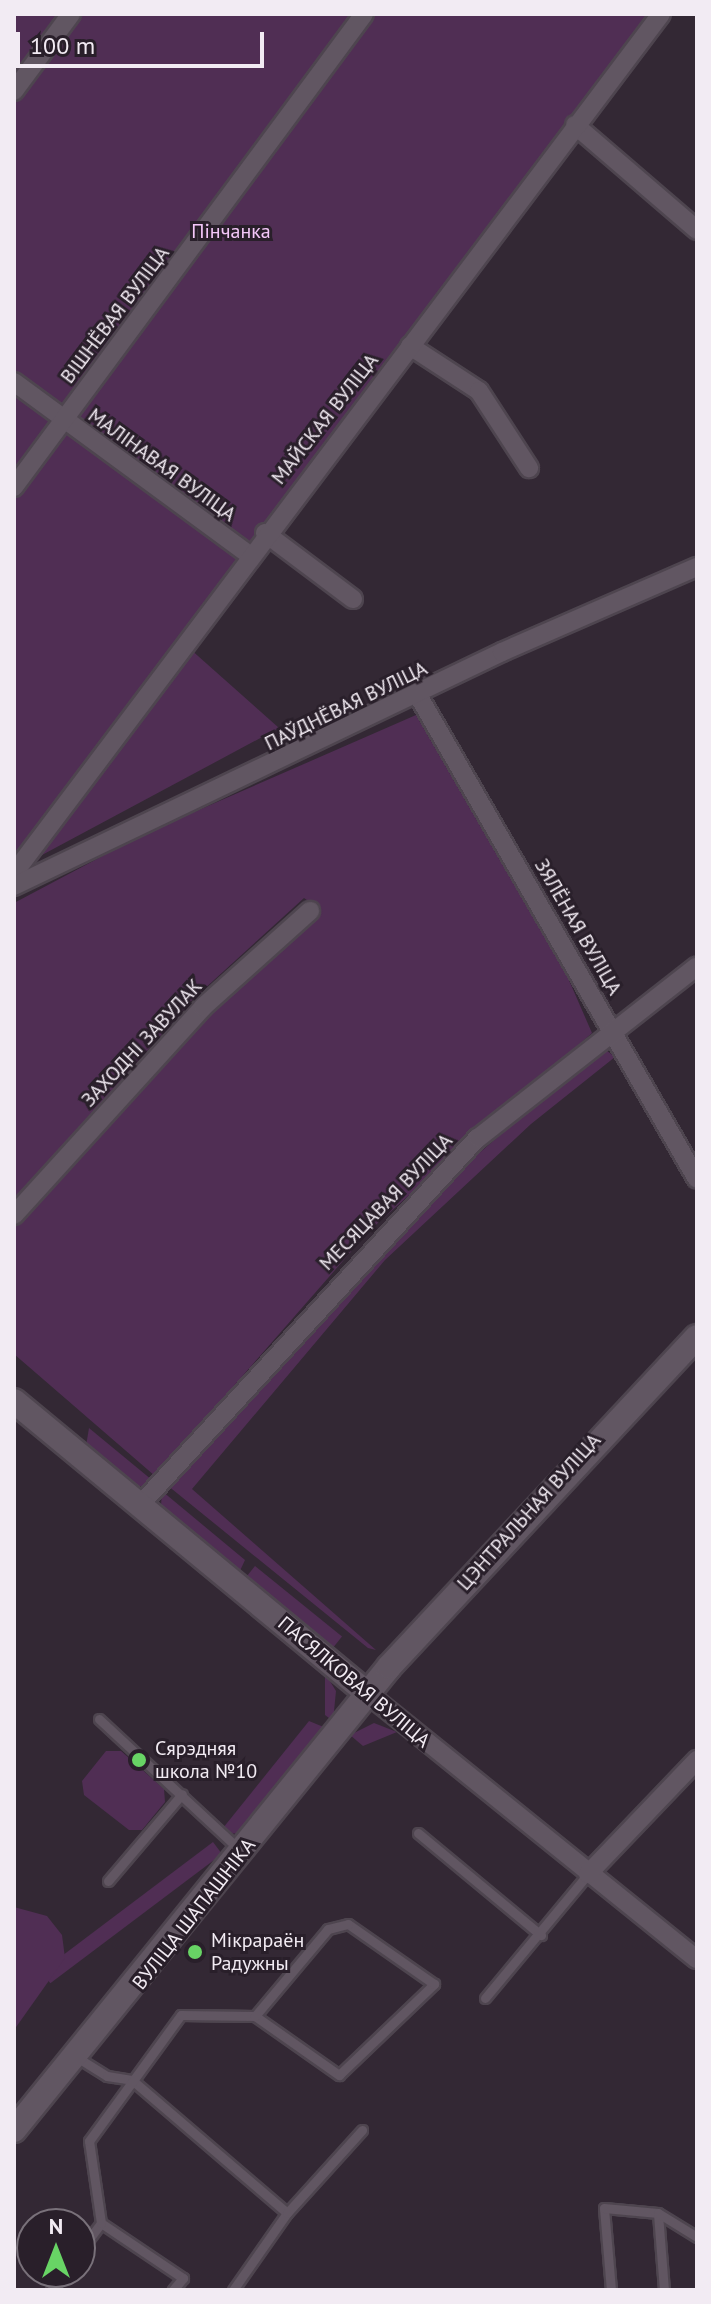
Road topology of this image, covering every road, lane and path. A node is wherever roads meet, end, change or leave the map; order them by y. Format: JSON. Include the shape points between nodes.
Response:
{"nodes":[{"id":1,"x":71,"y":14,"type":"edge"},
{"id":2,"x":364,"y":14,"type":"edge"},
{"id":3,"x":661,"y":14,"type":"edge"},
{"id":4,"x":14,"y":91,"type":"edge"},
{"id":5,"x":575,"y":125,"type":"junction"},
{"id":6,"x":697,"y":230,"type":"edge"},
{"id":7,"x":417,"y":351,"type":"junction"},
{"id":8,"x":14,"y":382,"type":"edge"},
{"id":9,"x":63,"y":421,"type":"junction"},
{"id":10,"x":529,"y":468,"type":"dead end"},
{"id":11,"x":14,"y":487,"type":"edge"},
{"id":12,"x":265,"y":533,"type":"junction"},
{"id":13,"x":248,"y":554,"type":"junction"},
{"id":14,"x":697,"y":567,"type":"edge"},
{"id":15,"x":353,"y":599,"type":"dead end"},
{"id":16,"x":419,"y":697,"type":"junction"},
{"id":17,"x":14,"y":873,"type":"edge"},
{"id":18,"x":14,"y":886,"type":"edge"},
{"id":19,"x":310,"y":911,"type":"dead end"},
{"id":20,"x":697,"y":966,"type":"edge"},
{"id":21,"x":613,"y":1031,"type":"junction"},
{"id":22,"x":697,"y":1179,"type":"edge"},
{"id":23,"x":14,"y":1215,"type":"edge"},
{"id":24,"x":697,"y":1337,"type":"edge"},
{"id":25,"x":14,"y":1401,"type":"edge"},
{"id":26,"x":140,"y":1505,"type":"junction"},
{"id":27,"x":368,"y":1694,"type":"junction"},
{"id":28,"x":99,"y":1719,"type":"dead end"},
{"id":29,"x":697,"y":1760,"type":"edge"},
{"id":30,"x":182,"y":1794,"type":"junction"},
{"id":31,"x":418,"y":1833,"type":"dead end"},
{"id":32,"x":243,"y":1852,"type":"junction"},
{"id":33,"x":588,"y":1874,"type":"junction"},
{"id":34,"x":108,"y":1881,"type":"dead end"},
{"id":35,"x":541,"y":1935,"type":"junction"},
{"id":36,"x":697,"y":1959,"type":"edge"},
{"id":37,"x":485,"y":1998,"type":"dead end"},
{"id":38,"x":255,"y":2016,"type":"junction"},
{"id":39,"x":78,"y":2058,"type":"junction"},
{"id":40,"x":132,"y":2080,"type":"junction"},
{"id":41,"x":14,"y":2130,"type":"edge"},
{"id":42,"x":362,"y":2130,"type":"dead end"},
{"id":43,"x":287,"y":2213,"type":"junction"},
{"id":44,"x":658,"y":2213,"type":"junction"},
{"id":45,"x":101,"y":2223,"type":"junction"},
{"id":46,"x":96,"y":2230,"type":"edge"},
{"id":47,"x":697,"y":2237,"type":"edge"},
{"id":48,"x":173,"y":2290,"type":"edge"},
{"id":49,"x":233,"y":2290,"type":"edge"},
{"id":50,"x":611,"y":2290,"type":"edge"},
{"id":51,"x":664,"y":2290,"type":"edge"}],
"edges":[{"from":1,"to":4,"type":"street"},
{"from":2,"to":9,"type":"street","name":"ВІШНЁВАЯ ВУЛІЦА"},
{"from":3,"to":5,"type":"street","name":"МАЙСКАЯ ВУЛІЦА"},
{"from":5,"to":6,"type":"street"},
{"from":5,"to":7,"type":"street","name":"МАЙСКАЯ ВУЛІЦА"},
{"from":7,"to":10,"type":"street","via":[[479,391]]},
{"from":7,"to":12,"type":"street","name":"МАЙСКАЯ ВУЛІЦА"},
{"from":8,"to":9,"type":"street","name":"МАЛІНАВАЯ ВУЛІЦА"},
{"from":9,"to":11,"type":"street","name":"ВІШНЁВАЯ ВУЛІЦА"},
{"from":9,"to":13,"type":"street","name":"МАЛІНАВАЯ ВУЛІЦА"},
{"from":12,"to":13,"type":"street","name":"МАЙСКАЯ ВУЛІЦА"},
{"from":12,"to":15,"type":"street"},
{"from":13,"to":17,"type":"street","name":"МАЙСКАЯ ВУЛІЦА"},
{"from":14,"to":16,"type":"street","name":"ПАЎДНЁВАЯ ВУЛІЦА","via":[[516,646]]},
{"from":16,"to":18,"type":"street","name":"ПАЎДНЁВАЯ ВУЛІЦА"},
{"from":16,"to":21,"type":"street","name":"ЗЯЛЁНАЯ ВУЛІЦА"},
{"from":19,"to":23,"type":"street","name":"ЗАХОДНІ ЗАВУЛАК","via":[[203,1007]]},
{"from":20,"to":21,"type":"street","name":"МЕСЯЦАВАЯ ВУЛІЦА"},
{"from":21,"to":22,"type":"street","name":"ЗЯЛЁНАЯ ВУЛІЦА"},
{"from":21,"to":26,"type":"street","name":"МЕСЯЦАВАЯ ВУЛІЦА","via":[[478,1138]]},
{"from":24,"to":27,"type":"street","name":"ЦЭНТРАЛЬНАЯ ВУЛІЦА","via":[[514,1526]]},
{"from":25,"to":26,"type":"street","name":"ПАСЯЛКОВАЯ ВУЛІЦА"},
{"from":26,"to":27,"type":"street","name":"ПАСЯЛКОВАЯ ВУЛІЦА"},
{"from":27,"to":32,"type":"street","name":"ВУЛІЦА ШАПАШНІКА"},
{"from":27,"to":33,"type":"street","name":"ПАСЯЛКОВАЯ ВУЛІЦА"},
{"from":28,"to":30,"type":"lane"},
{"from":29,"to":33,"type":"street"},
{"from":30,"to":32,"type":"lane"},
{"from":30,"to":34,"type":"lane"},
{"from":31,"to":35,"type":"lane"},
{"from":32,"to":39,"type":"street","name":"ВУЛІЦА ШАПАШНІКА"},
{"from":33,"to":35,"type":"lane"},
{"from":33,"to":36,"type":"street","name":"ПАСЯЛКОВАЯ ВУЛІЦА"},
{"from":35,"to":37,"type":"lane"},
{"from":38,"to":38,"type":"lane","via":[[339,2075],[434,1984],[348,1924],[328,1929]]},
{"from":38,"to":40,"type":"lane","via":[[181,2015]]},
{"from":39,"to":40,"type":"lane","via":[[107,2076]]},
{"from":39,"to":41,"type":"street","name":"ВУЛІЦА ШАПАШНІКА"},
{"from":40,"to":43,"type":"lane"},
{"from":40,"to":45,"type":"lane","via":[[89,2141]]},
{"from":42,"to":43,"type":"lane"},
{"from":43,"to":49,"type":"lane"},
{"from":44,"to":47,"type":"lane"},
{"from":44,"to":50,"type":"lane","via":[[641,2205],[604,2208]]},
{"from":44,"to":51,"type":"lane"},
{"from":45,"to":46,"type":"lane"},
{"from":45,"to":48,"type":"lane","via":[[183,2278]]}]}
